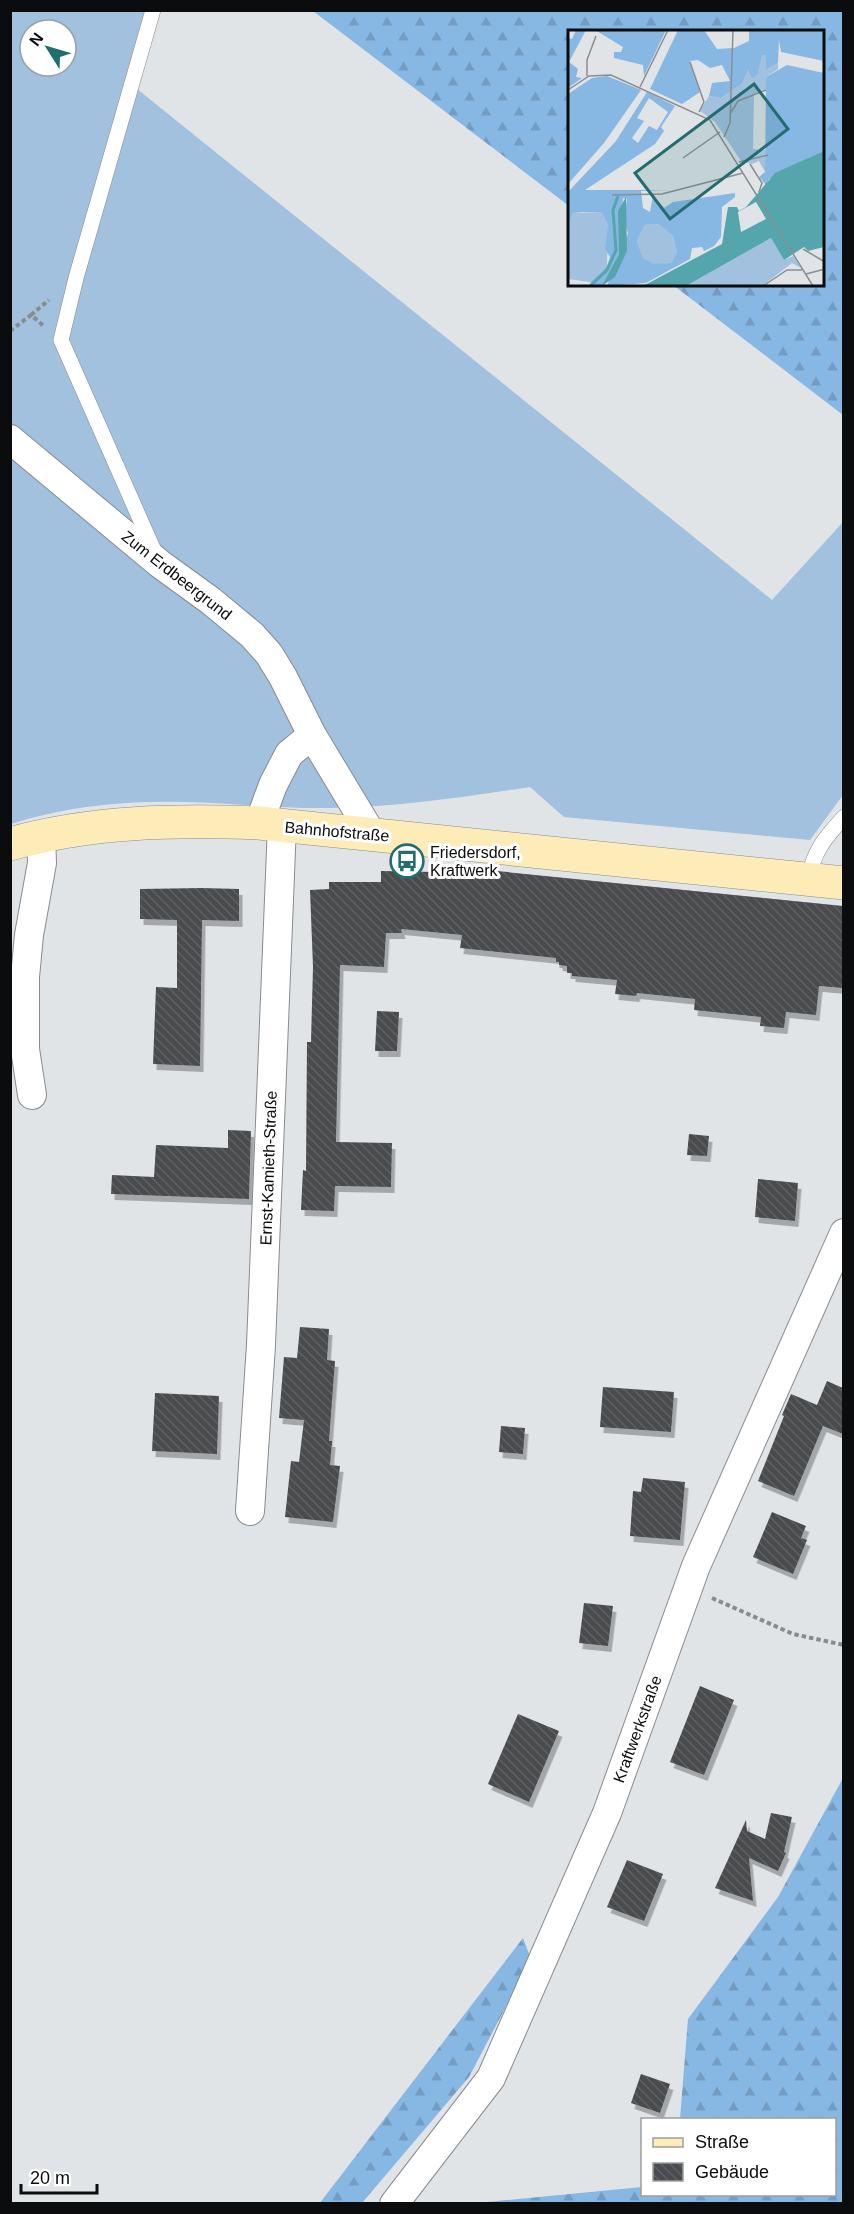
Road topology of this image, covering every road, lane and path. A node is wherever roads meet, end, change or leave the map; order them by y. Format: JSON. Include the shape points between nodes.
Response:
{"nodes":[{"id":1,"x":153,"y":10,"type":"edge"},
{"id":2,"x":10,"y":331,"type":"edge"},
{"id":3,"x":61,"y":340,"type":"junction"},
{"id":4,"x":10,"y":440,"type":"edge"},
{"id":5,"x":160,"y":564,"type":"junction"},
{"id":6,"x":312,"y":735,"type":"junction"},
{"id":7,"x":843,"y":816,"type":"edge"},
{"id":8,"x":271,"y":824,"type":"junction"},
{"id":9,"x":371,"y":833,"type":"junction"},
{"id":10,"x":26,"y":840,"type":"edge"},
{"id":11,"x":809,"y":879,"type":"junction"},
{"id":12,"x":843,"y":883,"type":"edge"},
{"id":13,"x":32,"y":1095,"type":"dead end"},
{"id":14,"x":843,"y":1233,"type":"edge"},
{"id":15,"x":250,"y":1511,"type":"dead end"},
{"id":16,"x":688,"y":1587,"type":"junction"},
{"id":17,"x":843,"y":1645,"type":"edge"},
{"id":18,"x":394,"y":2204,"type":"edge"}],
"edges":[{"from":1,"to":3,"type":"lane"},
{"from":2,"to":3,"type":"path","via":[[31,315]]},
{"from":3,"to":5,"type":"lane"},
{"from":4,"to":5,"type":"street","name":"Zum Erdbeergrund"},
{"from":5,"to":6,"type":"street","name":"Zum Erdbeergrund","via":[[252,634],[283,677]]},
{"from":6,"to":8,"type":"street","via":[[289,754],[273,785]]},
{"from":6,"to":9,"type":"street","name":"Zum Erdbeergrund"},
{"from":7,"to":11,"type":"lane","via":[[821,843],[811,862]]},
{"from":8,"to":9,"type":"main road","name":"Bahnhofstraße"},
{"from":8,"to":10,"type":"main road","name":"Bahnhofstraße","via":[[110,824]]},
{"from":8,"to":15,"type":"street","name":"Ernst-Kamieth-Straße","via":[[261,1345]]},
{"from":9,"to":11,"type":"main road","name":"Bahnhofstraße"},
{"from":10,"to":13,"type":"street","via":[[42,863],[25,977],[25,1049]]},
{"from":11,"to":12,"type":"main road","name":"Bahnhofstraße"},
{"from":14,"to":16,"type":"street","name":"Kraftwerkstraße"},
{"from":16,"to":17,"type":"path","via":[[793,1634]]},
{"from":16,"to":18,"type":"street","name":"Kraftwerkstraße","via":[[607,1813],[491,2078]]}]}
